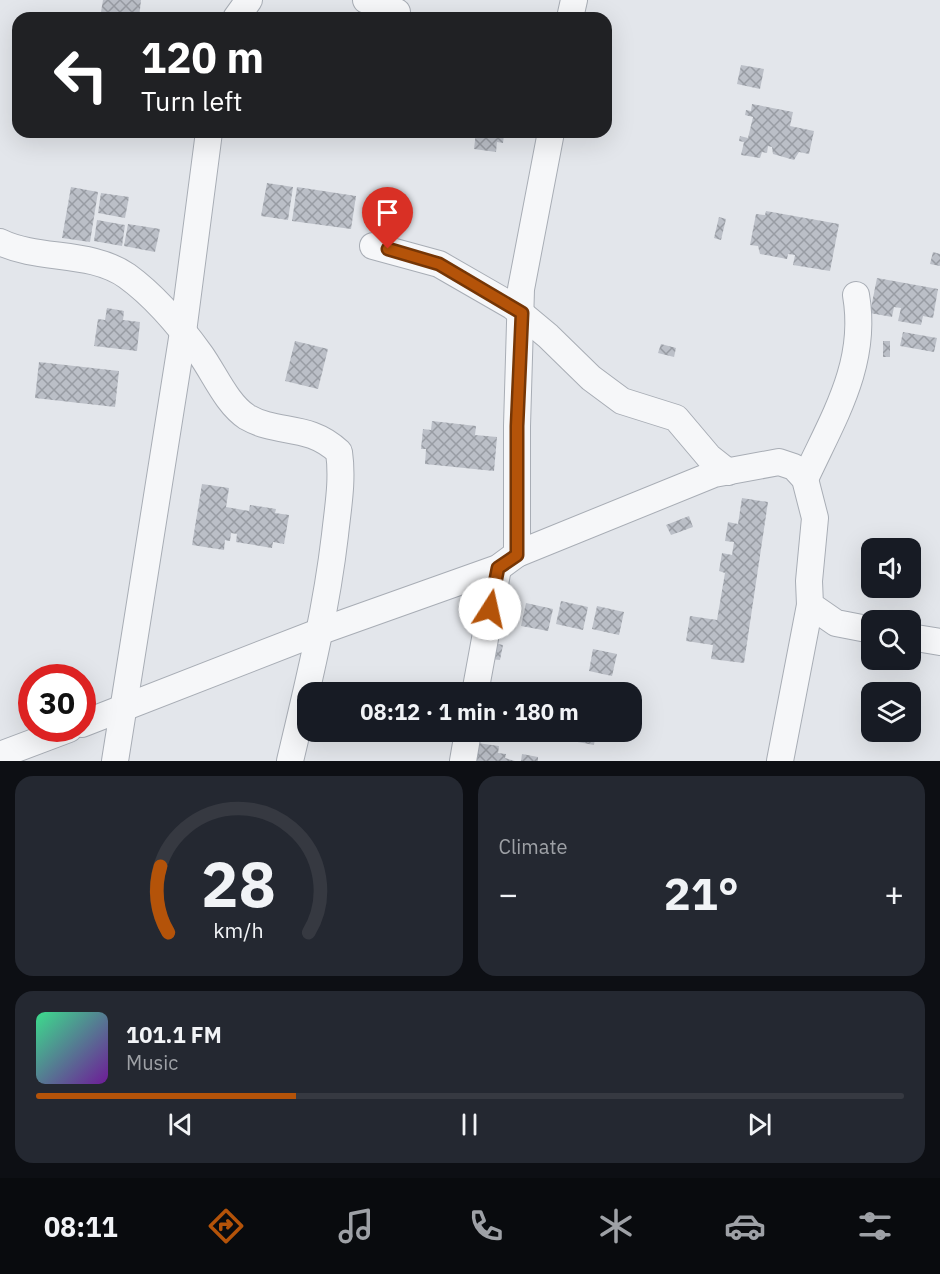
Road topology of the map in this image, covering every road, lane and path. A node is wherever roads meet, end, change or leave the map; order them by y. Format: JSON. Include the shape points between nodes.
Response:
{"nodes":[{"id":1,"x":366,"y":0,"type":"edge"},
{"id":2,"x":397,"y":10,"type":"edge"},
{"id":3,"x":208,"y":138,"type":"edge"},
{"id":4,"x":550,"y":138,"type":"edge"},
{"id":5,"x":0,"y":242,"type":"edge"},
{"id":6,"x":374,"y":246,"type":"dead end"},
{"id":7,"x":856,"y":296,"type":"dead end"},
{"id":8,"x":522,"y":313,"type":"junction"},
{"id":9,"x":183,"y":332,"type":"junction"},
{"id":10,"x":728,"y":472,"type":"junction"},
{"id":11,"x":805,"y":479,"type":"junction"},
{"id":12,"x":508,"y":561,"type":"junction"},
{"id":13,"x":810,"y":606,"type":"junction"},
{"id":14,"x":861,"y":628,"type":"edge"},
{"id":15,"x":321,"y":631,"type":"junction"},
{"id":16,"x":921,"y":639,"type":"edge"},
{"id":17,"x":940,"y":642,"type":"edge"},
{"id":18,"x":478,"y":682,"type":"edge"},
{"id":19,"x":124,"y":709,"type":"junction"},
{"id":20,"x":96,"y":719,"type":"edge"},
{"id":21,"x":33,"y":742,"type":"edge"},
{"id":22,"x":466,"y":742,"type":"edge"},
{"id":23,"x":0,"y":754,"type":"edge"},
{"id":24,"x":115,"y":761,"type":"edge"},
{"id":25,"x":290,"y":761,"type":"edge"},
{"id":26,"x":463,"y":761,"type":"edge"},
{"id":27,"x":780,"y":761,"type":"edge"}],
"edges":[{"from":1,"to":2,"type":"street"},
{"from":3,"to":9,"type":"street"},
{"from":4,"to":8,"type":"street","via":[[521,289]]},
{"from":5,"to":9,"type":"street","via":[[118,270],[161,305]]},
{"from":6,"to":8,"type":"street","via":[[439,264]]},
{"from":7,"to":11,"type":"street","via":[[860,321],[855,362]]},
{"from":8,"to":10,"type":"street","via":[[591,378],[622,401],[676,418],[709,457]]},
{"from":8,"to":12,"type":"street"},
{"from":9,"to":15,"type":"street","via":[[227,395],[248,417],[321,437],[339,452],[342,473]]},
{"from":9,"to":19,"type":"street"},
{"from":10,"to":11,"type":"street","via":[[779,462],[794,467]]},
{"from":10,"to":12,"type":"street","via":[[714,474]]},
{"from":11,"to":13,"type":"street","via":[[815,518],[808,581]]},
{"from":12,"to":15,"type":"street"},
{"from":12,"to":18,"type":"street"},
{"from":13,"to":14,"type":"street","via":[[836,623]]},
{"from":13,"to":27,"type":"street"},
{"from":15,"to":19,"type":"street"},
{"from":15,"to":25,"type":"street"},
{"from":16,"to":17,"type":"street"},
{"from":19,"to":20,"type":"street"},
{"from":19,"to":24,"type":"street"},
{"from":21,"to":23,"type":"street"},
{"from":22,"to":26,"type":"street"}]}
